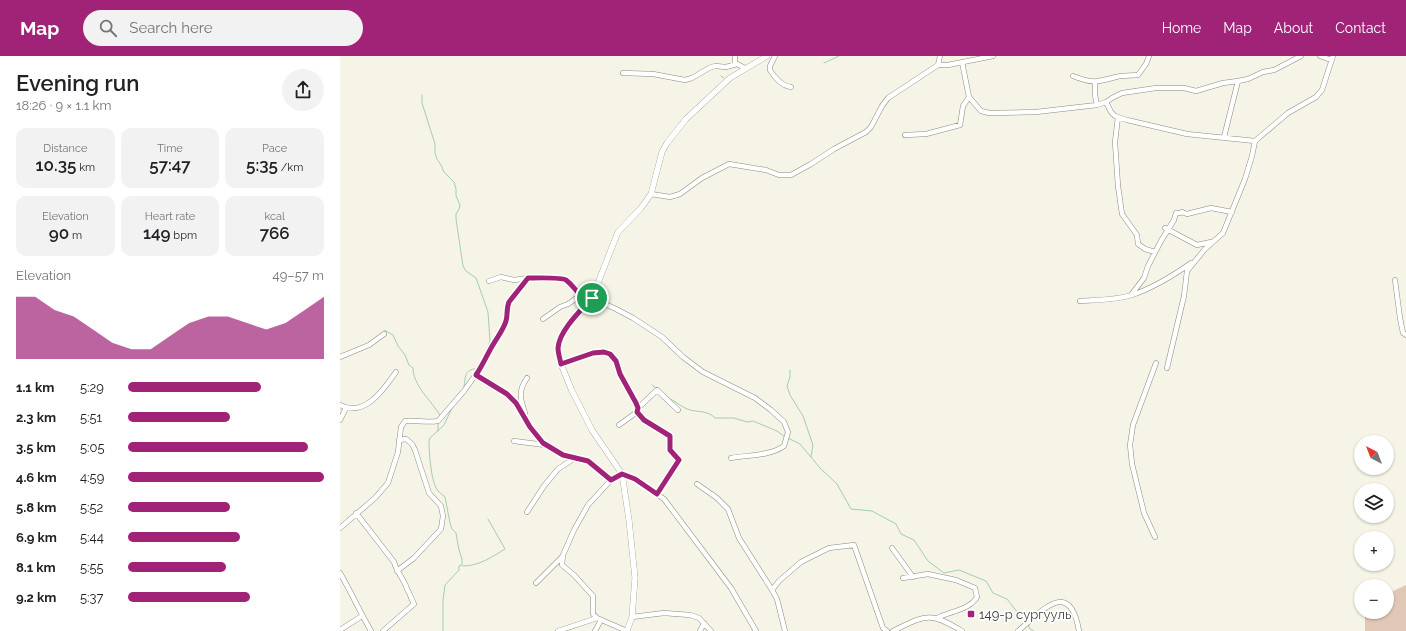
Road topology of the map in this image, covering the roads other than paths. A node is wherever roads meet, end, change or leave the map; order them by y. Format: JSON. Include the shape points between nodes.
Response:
{"nodes":[{"id":1,"x":735,"y":56,"type":"edge"},
{"id":2,"x":767,"y":56,"type":"edge"},
{"id":3,"x":775,"y":56,"type":"edge"},
{"id":4,"x":940,"y":56,"type":"edge"},
{"id":5,"x":993,"y":56,"type":"edge"},
{"id":6,"x":1149,"y":56,"type":"edge"},
{"id":7,"x":1301,"y":56,"type":"edge"},
{"id":8,"x":1320,"y":56,"type":"edge"},
{"id":9,"x":1332,"y":58,"type":"edge"},
{"id":10,"x":962,"y":62,"type":"junction"},
{"id":11,"x":735,"y":64,"type":"junction"},
{"id":12,"x":938,"y":65,"type":"junction"},
{"id":13,"x":745,"y":68,"type":"junction"},
{"id":14,"x":623,"y":73,"type":"dead end"},
{"id":15,"x":1073,"y":76,"type":"dead end"},
{"id":16,"x":1095,"y":82,"type":"junction"},
{"id":17,"x":1238,"y":82,"type":"junction"},
{"id":18,"x":791,"y":87,"type":"dead end"},
{"id":19,"x":969,"y":97,"type":"junction"},
{"id":20,"x":1106,"y":102,"type":"junction"},
{"id":21,"x":1097,"y":105,"type":"junction"},
{"id":22,"x":1118,"y":117,"type":"junction"},
{"id":23,"x":905,"y":135,"type":"dead end"},
{"id":24,"x":1224,"y":137,"type":"junction"},
{"id":25,"x":1255,"y":141,"type":"junction"},
{"id":26,"x":651,"y":194,"type":"junction"},
{"id":27,"x":1232,"y":212,"type":"junction"},
{"id":28,"x":1166,"y":229,"type":"junction"},
{"id":29,"x":1213,"y":242,"type":"junction"},
{"id":30,"x":1155,"y":252,"type":"junction"},
{"id":31,"x":1196,"y":260,"type":"junction"},
{"id":32,"x":528,"y":278,"type":"junction"},
{"id":33,"x":1395,"y":280,"type":"dead end"},
{"id":34,"x":489,"y":281,"type":"dead end"},
{"id":35,"x":580,"y":295,"type":"junction"},
{"id":36,"x":1131,"y":295,"type":"junction"},
{"id":37,"x":592,"y":298,"type":"junction"},
{"id":38,"x":1080,"y":301,"type":"dead end"},
{"id":39,"x":543,"y":319,"type":"dead end"},
{"id":40,"x":384,"y":334,"type":"dead end"},
{"id":41,"x":1406,"y":335,"type":"edge"},
{"id":42,"x":340,"y":357,"type":"edge"},
{"id":43,"x":1156,"y":363,"type":"dead end"},
{"id":44,"x":561,"y":364,"type":"junction"},
{"id":45,"x":1167,"y":368,"type":"dead end"},
{"id":46,"x":396,"y":372,"type":"dead end"},
{"id":47,"x":476,"y":375,"type":"junction"},
{"id":48,"x":527,"y":378,"type":"dead end"},
{"id":49,"x":340,"y":405,"type":"edge"},
{"id":50,"x":346,"y":408,"type":"junction"},
{"id":51,"x":637,"y":410,"type":"junction"},
{"id":52,"x":678,"y":410,"type":"dead end"},
{"id":53,"x":340,"y":420,"type":"edge"},
{"id":54,"x":528,"y":422,"type":"junction"},
{"id":55,"x":619,"y":425,"type":"dead end"},
{"id":56,"x":399,"y":440,"type":"junction"},
{"id":57,"x":514,"y":441,"type":"dead end"},
{"id":58,"x":546,"y":445,"type":"junction"},
{"id":59,"x":575,"y":458,"type":"junction"},
{"id":60,"x":731,"y":458,"type":"dead end"},
{"id":61,"x":622,"y":474,"type":"junction"},
{"id":62,"x":611,"y":480,"type":"junction"},
{"id":63,"x":697,"y":484,"type":"dead end"},
{"id":64,"x":657,"y":494,"type":"junction"},
{"id":65,"x":527,"y":512,"type":"dead end"},
{"id":66,"x":356,"y":513,"type":"junction"},
{"id":67,"x":340,"y":528,"type":"edge"},
{"id":68,"x":1155,"y":537,"type":"dead end"},
{"id":69,"x":892,"y":548,"type":"dead end"},
{"id":70,"x":563,"y":556,"type":"junction"},
{"id":71,"x":397,"y":572,"type":"junction"},
{"id":72,"x":340,"y":573,"type":"edge"},
{"id":73,"x":913,"y":577,"type":"junction"},
{"id":74,"x":904,"y":578,"type":"dead end"},
{"id":75,"x":536,"y":583,"type":"dead end"},
{"id":76,"x":772,"y":590,"type":"junction"},
{"id":77,"x":362,"y":616,"type":"junction"},
{"id":78,"x":632,"y":617,"type":"junction"},
{"id":79,"x":937,"y":618,"type":"junction"},
{"id":80,"x":599,"y":619,"type":"junction"},
{"id":81,"x":704,"y":623,"type":"junction"},
{"id":82,"x":340,"y":630,"type":"edge"},
{"id":83,"x":371,"y":631,"type":"edge"},
{"id":84,"x":383,"y":631,"type":"edge"},
{"id":85,"x":558,"y":631,"type":"edge"},
{"id":86,"x":595,"y":631,"type":"edge"},
{"id":87,"x":627,"y":631,"type":"edge"},
{"id":88,"x":700,"y":631,"type":"edge"},
{"id":89,"x":711,"y":631,"type":"edge"},
{"id":90,"x":756,"y":631,"type":"edge"},
{"id":91,"x":785,"y":631,"type":"edge"},
{"id":92,"x":887,"y":631,"type":"edge"},
{"id":93,"x":893,"y":631,"type":"edge"},
{"id":94,"x":962,"y":631,"type":"edge"},
{"id":95,"x":1018,"y":631,"type":"edge"},
{"id":96,"x":1079,"y":631,"type":"edge"}],
"edges":[{"from":1,"to":11,"type":"street"},
{"from":2,"to":13,"type":"street"},
{"from":3,"to":18,"type":"street","via":[[770,70],[777,80]]},
{"from":4,"to":12,"type":"street"},
{"from":5,"to":10,"type":"street"},
{"from":6,"to":16,"type":"street","via":[[1139,75]]},
{"from":7,"to":17,"type":"street","via":[[1274,70]]},
{"from":8,"to":9,"type":"street"},
{"from":9,"to":25,"type":"street","via":[[1326,83],[1319,94],[1288,113]]},
{"from":10,"to":12,"type":"street"},
{"from":10,"to":19,"type":"street"},
{"from":11,"to":13,"type":"street"},
{"from":11,"to":14,"type":"street","via":[[711,67],[685,80],[653,74]]},
{"from":12,"to":26,"type":"street","via":[[888,98],[871,128],[866,132],[791,175],[779,175],[766,170],[729,164],[702,178],[680,194],[670,197]]},
{"from":13,"to":26,"type":"street","via":[[730,78],[686,119],[667,143],[662,152]]},
{"from":15,"to":16,"type":"street"},
{"from":16,"to":21,"type":"street"},
{"from":17,"to":20,"type":"street","via":[[1196,91],[1184,88],[1156,88],[1122,93]]},
{"from":17,"to":24,"type":"street"},
{"from":19,"to":21,"type":"street","via":[[981,111],[989,113],[1036,112]]},
{"from":19,"to":23,"type":"street","via":[[963,106],[960,125],[926,134]]},
{"from":20,"to":21,"type":"street"},
{"from":20,"to":22,"type":"street","via":[[1111,112]]},
{"from":22,"to":24,"type":"street","via":[[1187,134]]},
{"from":22,"to":30,"type":"street","via":[[1115,142],[1122,214],[1137,235],[1138,244]]},
{"from":24,"to":25,"type":"street"},
{"from":25,"to":27,"type":"street","via":[[1245,179]]},
{"from":26,"to":37,"type":"street","via":[[618,232]]},
{"from":27,"to":28,"type":"street","via":[[1211,208],[1187,214],[1182,212],[1176,214]]},
{"from":27,"to":29,"type":"street","via":[[1222,233]]},
{"from":28,"to":29,"type":"street","via":[[1197,245]]},
{"from":28,"to":30,"type":"street"},
{"from":29,"to":31,"type":"street"},
{"from":30,"to":36,"type":"street","via":[[1144,278]]},
{"from":31,"to":36,"type":"street"},
{"from":31,"to":45,"type":"street","via":[[1187,271],[1184,296]]},
{"from":32,"to":34,"type":"street","via":[[514,280],[501,277]]},
{"from":32,"to":35,"type":"street","via":[[560,278],[566,280]]},
{"from":32,"to":47,"type":"street","via":[[509,302],[504,326]]},
{"from":33,"to":41,"type":"street","via":[[1400,318],[1403,333]]},
{"from":35,"to":37,"type":"street"},
{"from":35,"to":39,"type":"street"},
{"from":36,"to":38,"type":"street"},
{"from":37,"to":44,"type":"street","via":[[564,330],[558,349]]},
{"from":37,"to":60,"type":"street","via":[[633,318],[662,337],[703,372],[755,398],[784,422],[788,432],[784,446],[769,453]]},
{"from":40,"to":42,"type":"street","via":[[369,345]]},
{"from":43,"to":68,"type":"street","via":[[1133,426],[1130,445],[1144,513]]},
{"from":44,"to":51,"type":"street","via":[[593,353],[610,354],[616,361]]},
{"from":44,"to":61,"type":"street","via":[[592,430]]},
{"from":46,"to":50,"type":"street","via":[[371,402],[357,409]]},
{"from":47,"to":54,"type":"street","via":[[507,394]]},
{"from":47,"to":56,"type":"street","via":[[438,421],[405,421],[401,427]]},
{"from":48,"to":54,"type":"street","via":[[521,390],[521,397]]},
{"from":49,"to":50,"type":"street"},
{"from":50,"to":53,"type":"street"},
{"from":51,"to":52,"type":"street","via":[[657,390]]},
{"from":51,"to":55,"type":"street"},
{"from":51,"to":64,"type":"street","via":[[644,420],[670,436],[670,450],[679,460]]},
{"from":54,"to":58,"type":"street","via":[[536,436]]},
{"from":56,"to":66,"type":"street","via":[[398,452],[388,483],[375,498]]},
{"from":56,"to":71,"type":"street","via":[[406,439],[412,444],[429,493],[441,506],[442,516],[441,530]]},
{"from":57,"to":58,"type":"street"},
{"from":58,"to":59,"type":"street","via":[[563,455]]},
{"from":59,"to":62,"type":"street","via":[[588,461]]},
{"from":59,"to":65,"type":"street","via":[[558,469]]},
{"from":61,"to":62,"type":"street"},
{"from":61,"to":64,"type":"street","via":[[635,479]]},
{"from":61,"to":78,"type":"street","via":[[635,578]]},
{"from":62,"to":70,"type":"street","via":[[588,505]]},
{"from":63,"to":76,"type":"street","via":[[728,509],[739,538]]},
{"from":64,"to":90,"type":"street","via":[[664,499],[731,588]]},
{"from":66,"to":67,"type":"street"},
{"from":66,"to":71,"type":"street","via":[[394,562]]},
{"from":69,"to":73,"type":"street"},
{"from":70,"to":75,"type":"street"},
{"from":70,"to":80,"type":"street","via":[[562,565],[593,596],[593,614]]},
{"from":71,"to":84,"type":"street","via":[[414,604]]},
{"from":72,"to":77,"type":"street"},
{"from":73,"to":74,"type":"street"},
{"from":73,"to":79,"type":"street","via":[[928,574],[956,580],[975,588],[977,597],[970,606]]},
{"from":76,"to":91,"type":"street","via":[[777,599]]},
{"from":76,"to":92,"type":"street","via":[[801,562],[829,548],[854,545],[883,628]]},
{"from":77,"to":82,"type":"street"},
{"from":77,"to":83,"type":"street"},
{"from":78,"to":81,"type":"street","via":[[673,614],[699,618]]},
{"from":78,"to":87,"type":"street"},
{"from":79,"to":93,"type":"street","via":[[920,618]]},
{"from":79,"to":94,"type":"street"},
{"from":80,"to":85,"type":"street"},
{"from":80,"to":86,"type":"street"},
{"from":80,"to":87,"type":"street"},
{"from":81,"to":88,"type":"street"},
{"from":81,"to":89,"type":"street"},
{"from":95,"to":96,"type":"street","via":[[1050,604],[1056,602],[1070,606]]}]}
